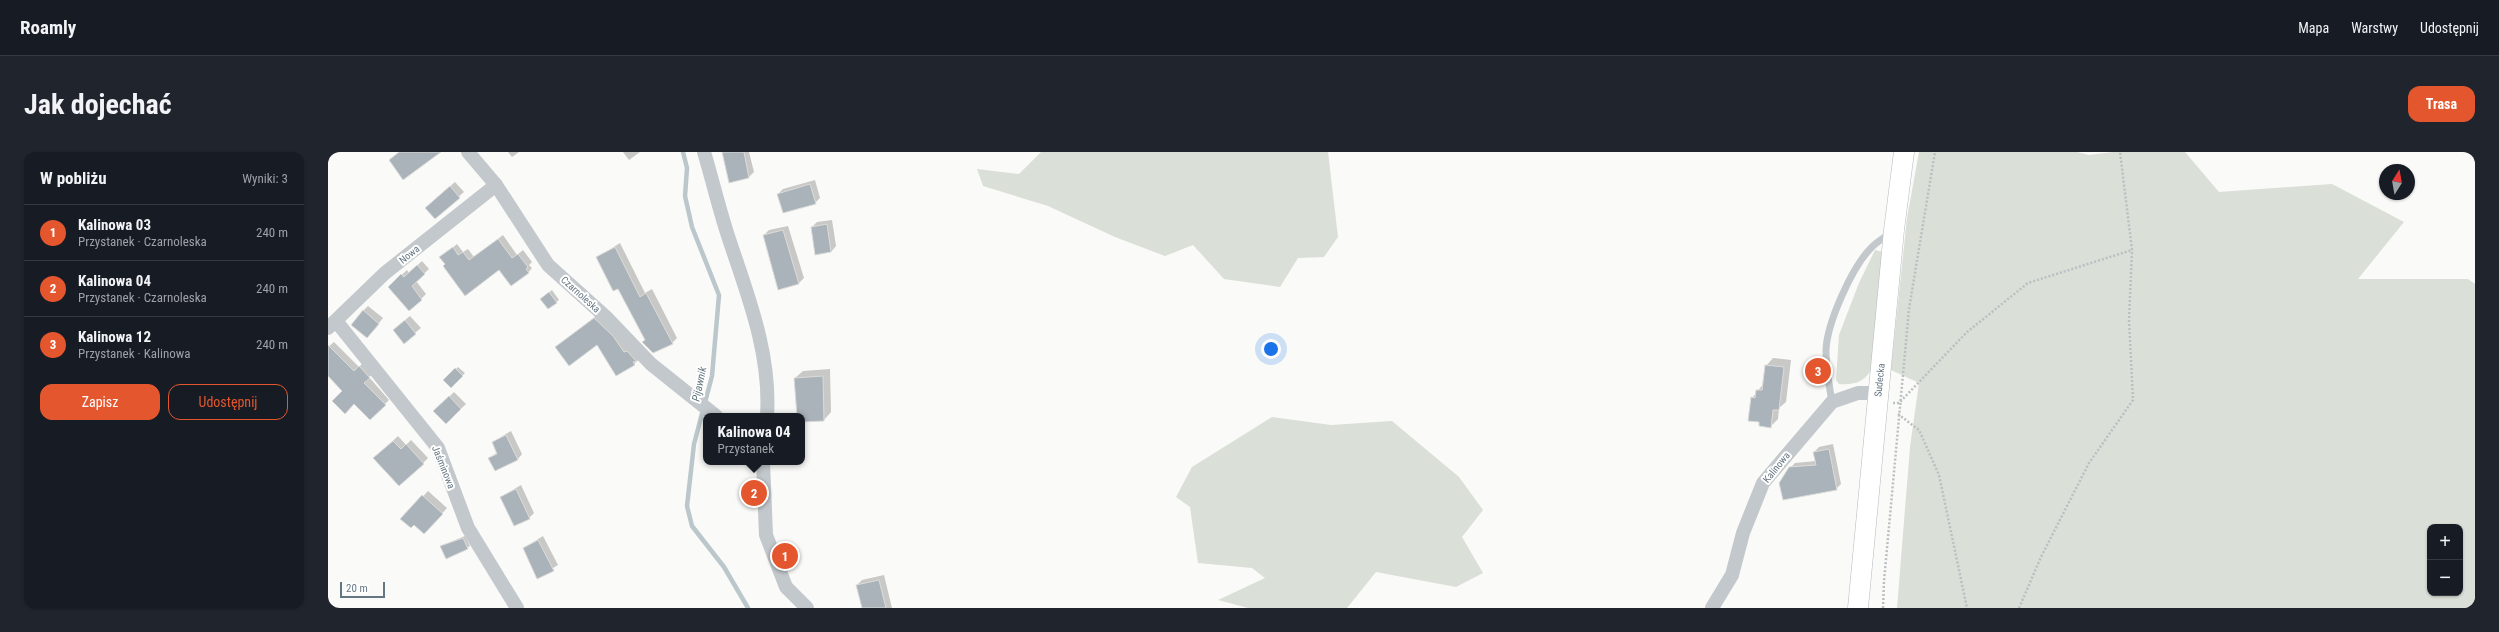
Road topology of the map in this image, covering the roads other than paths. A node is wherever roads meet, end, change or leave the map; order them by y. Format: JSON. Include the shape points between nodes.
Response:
{"nodes":[{"id":1,"x":468,"y":152,"type":"edge"},
{"id":2,"x":704,"y":152,"type":"edge"},
{"id":3,"x":1904,"y":152,"type":"edge"},
{"id":4,"x":496,"y":184,"type":"junction"},
{"id":5,"x":1894,"y":230,"type":"junction"},
{"id":6,"x":332,"y":325,"type":"edge"},
{"id":7,"x":1877,"y":393,"type":"junction"},
{"id":8,"x":1832,"y":402,"type":"junction"},
{"id":9,"x":712,"y":412,"type":"edge"},
{"id":10,"x":768,"y":413,"type":"edge"},
{"id":11,"x":760,"y":465,"type":"edge"},
{"id":12,"x":517,"y":608,"type":"edge"},
{"id":13,"x":807,"y":608,"type":"edge"},
{"id":14,"x":1712,"y":608,"type":"edge"},
{"id":15,"x":1858,"y":608,"type":"edge"}],
"edges":[{"from":1,"to":4,"type":"street","name":"Czarnoleska"},
{"from":2,"to":10,"type":"street","via":[[729,241],[747,289],[766,363]]},
{"from":3,"to":5,"type":"main road","name":"Sudecka"},
{"from":4,"to":6,"type":"street","name":"Nowa","via":[[385,273]]},
{"from":4,"to":9,"type":"street","name":"Czarnoleska","via":[[548,265],[607,318],[651,364]]},
{"from":5,"to":7,"type":"main road","name":"Sudecka"},
{"from":5,"to":8,"type":"lane","via":[[1871,247],[1861,260],[1830,330],[1826,349]]},
{"from":6,"to":12,"type":"street","name":"Jaśminowa","via":[[438,448],[468,528]]},
{"from":7,"to":8,"type":"street","via":[[1858,393]]},
{"from":7,"to":15,"type":"main road","name":"Sudecka"},
{"from":8,"to":14,"type":"street","name":"Kalinowa","via":[[1763,482],[1743,533],[1732,574]]},
{"from":11,"to":13,"type":"street","via":[[766,535],[786,587]]}]}
